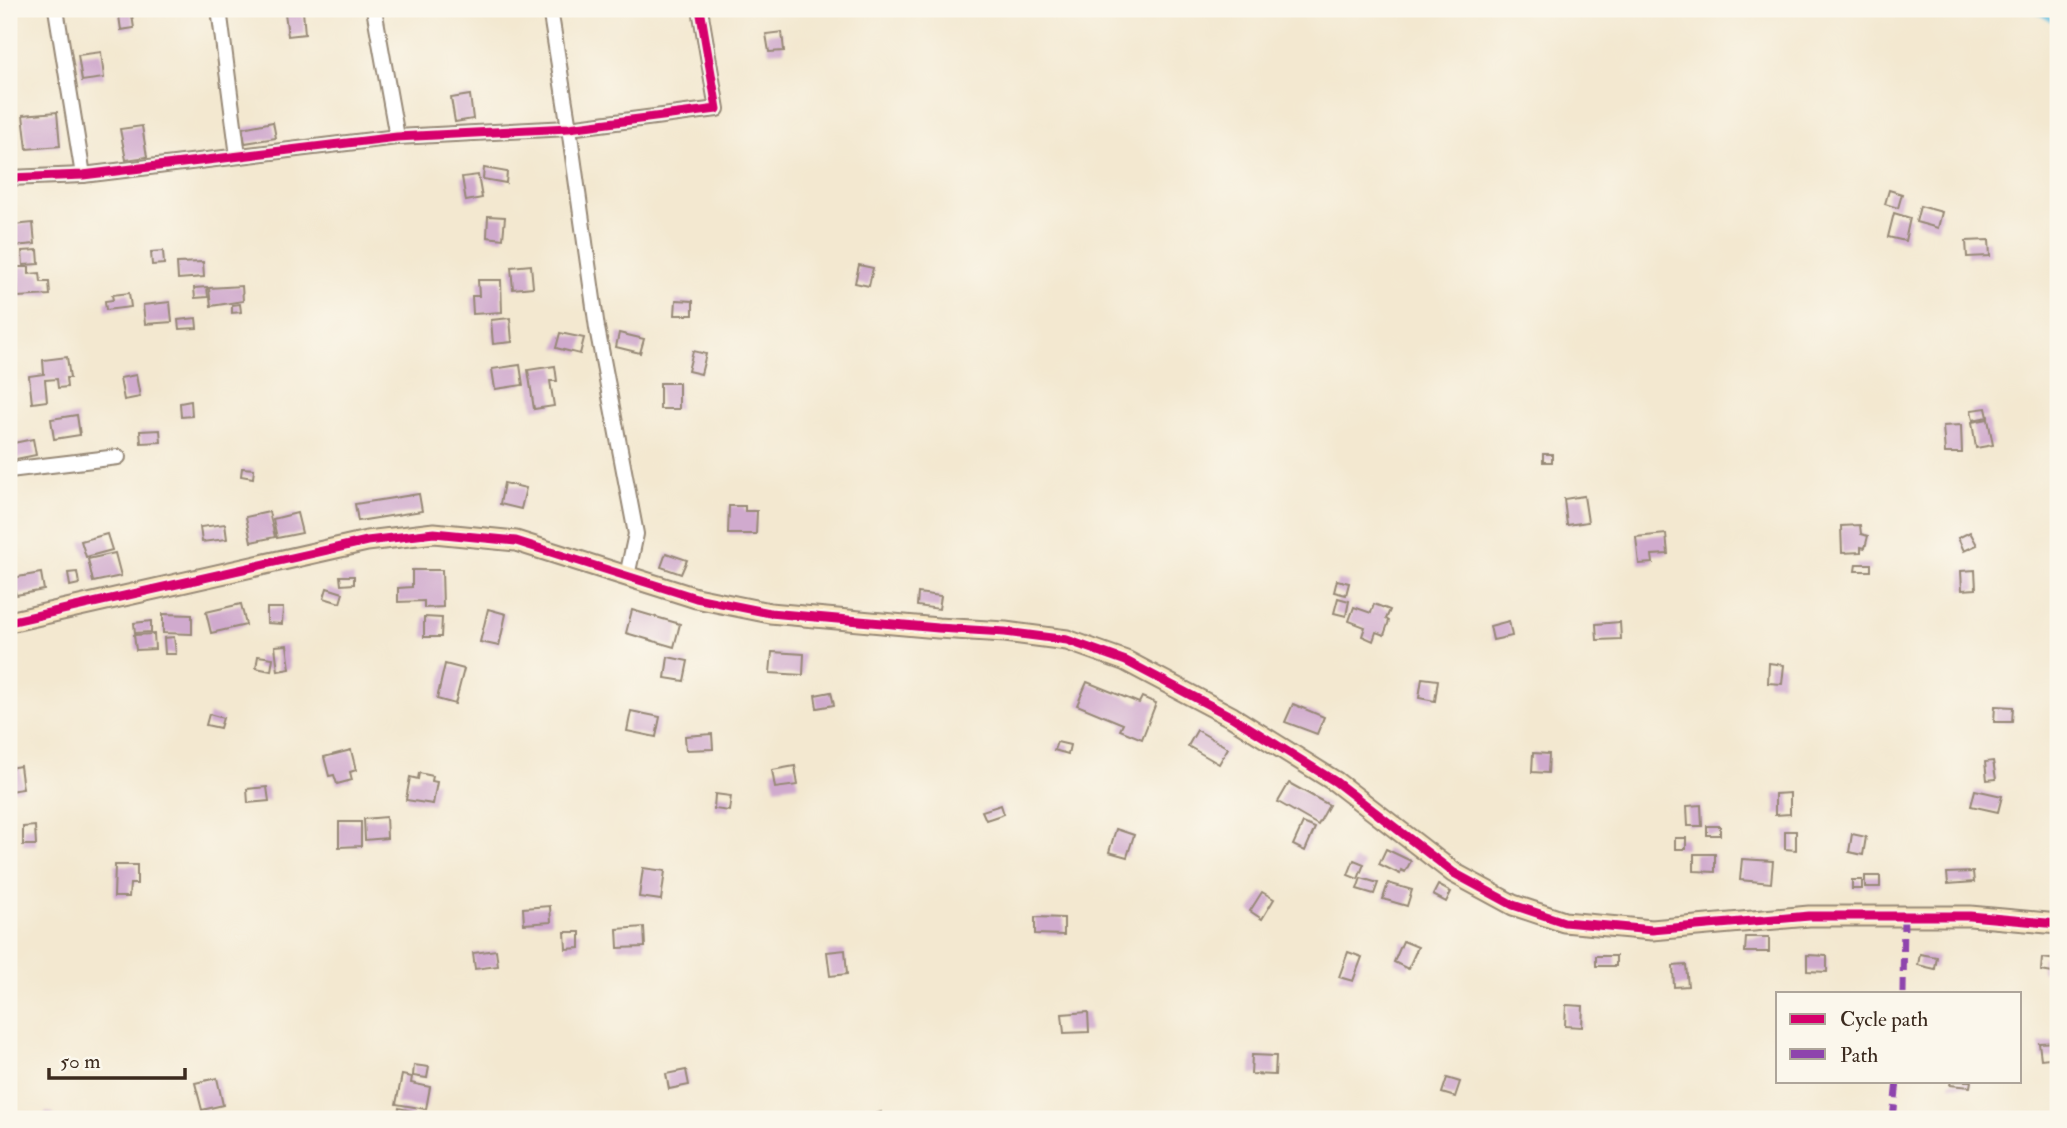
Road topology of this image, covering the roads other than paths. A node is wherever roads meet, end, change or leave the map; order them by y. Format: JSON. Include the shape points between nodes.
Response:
{"nodes":[{"id":1,"x":57,"y":9,"type":"edge"},
{"id":2,"x":219,"y":9,"type":"edge"},
{"id":3,"x":374,"y":9,"type":"edge"},
{"id":4,"x":550,"y":9,"type":"edge"},
{"id":5,"x":700,"y":9,"type":"edge"},
{"id":6,"x":569,"y":128,"type":"junction"},
{"id":7,"x":397,"y":137,"type":"junction"},
{"id":8,"x":238,"y":156,"type":"junction"},
{"id":9,"x":83,"y":175,"type":"junction"},
{"id":10,"x":9,"y":178,"type":"edge"},
{"id":11,"x":118,"y":457,"type":"dead end"},
{"id":12,"x":9,"y":470,"type":"edge"},
{"id":13,"x":627,"y":576,"type":"junction"},
{"id":14,"x":9,"y":622,"type":"edge"},
{"id":15,"x":2058,"y":924,"type":"edge"}],
"edges":[{"from":1,"to":9,"type":"street"},
{"from":2,"to":8,"type":"street"},
{"from":3,"to":7,"type":"street"},
{"from":4,"to":6,"type":"street"},
{"from":5,"to":6,"type":"street","via":[[717,109]]},
{"from":6,"to":7,"type":"street"},
{"from":6,"to":13,"type":"street","via":[[597,328],[636,534]]},
{"from":7,"to":8,"type":"street"},
{"from":8,"to":9,"type":"street"},
{"from":9,"to":10,"type":"street"},
{"from":11,"to":12,"type":"street"},
{"from":13,"to":14,"type":"street","via":[[516,541],[434,533],[367,541]]},
{"from":13,"to":15,"type":"street","via":[[696,598],[770,613],[1067,640],[1126,661],[1232,717],[1336,782],[1454,873],[1513,905],[1564,922],[1652,930],[1809,916],[1970,916]]}]}
